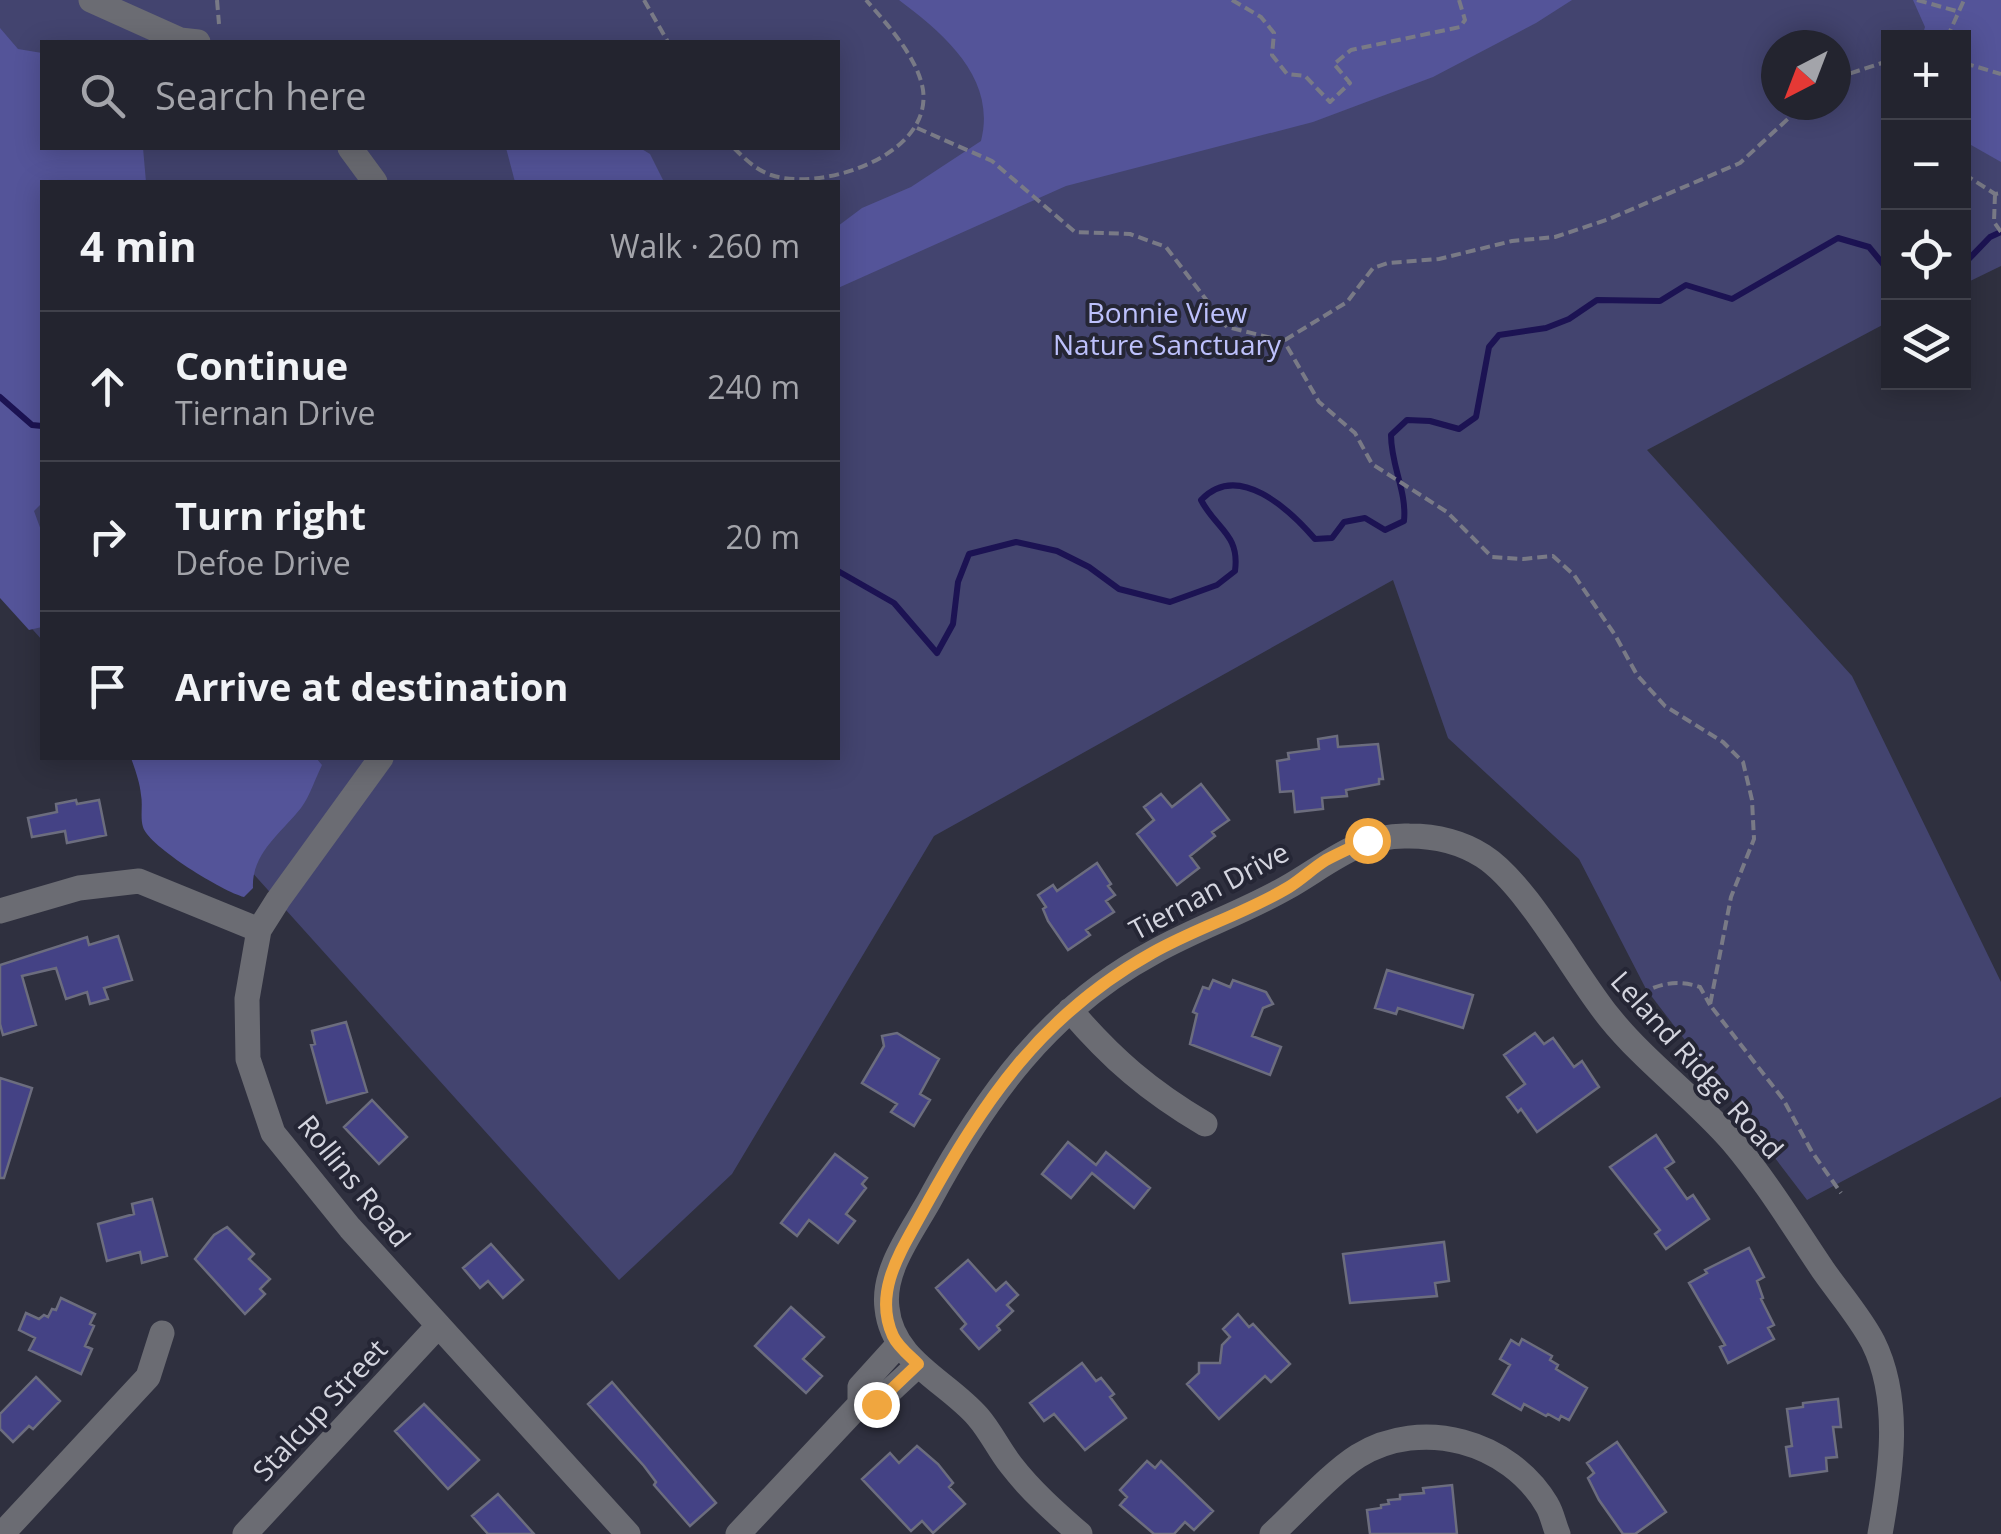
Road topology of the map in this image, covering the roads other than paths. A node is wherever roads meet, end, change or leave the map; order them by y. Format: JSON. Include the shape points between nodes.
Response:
{"nodes":[{"id":1,"x":91,"y":0,"type":"edge"},
{"id":2,"x":182,"y":40,"type":"edge"},
{"id":3,"x":346,"y":151,"type":"edge"},
{"id":4,"x":373,"y":180,"type":"edge"},
{"id":5,"x":380,"y":760,"type":"edge"},
{"id":6,"x":1446,"y":839,"type":"joint"},
{"id":7,"x":0,"y":911,"type":"edge"},
{"id":8,"x":259,"y":930,"type":"junction"},
{"id":9,"x":1070,"y":1010,"type":"junction"},
{"id":10,"x":1205,"y":1124,"type":"dead end"},
{"id":11,"x":438,"y":1326,"type":"junction"},
{"id":12,"x":162,"y":1332,"type":"dead end"},
{"id":13,"x":898,"y":1344,"type":"junction"},
{"id":14,"x":918,"y":1364,"type":"junction"},
{"id":15,"x":860,"y":1404,"type":"junction"},
{"id":16,"x":2,"y":1534,"type":"edge"},
{"id":17,"x":245,"y":1534,"type":"edge"},
{"id":18,"x":628,"y":1534,"type":"edge"},
{"id":19,"x":738,"y":1534,"type":"edge"},
{"id":20,"x":1080,"y":1534,"type":"edge"},
{"id":21,"x":1272,"y":1534,"type":"edge"},
{"id":22,"x":1558,"y":1534,"type":"edge"},
{"id":23,"x":1880,"y":1534,"type":"edge"}],
"edges":[{"from":1,"to":2,"type":"street"},
{"from":3,"to":4,"type":"street"},
{"from":5,"to":8,"type":"street","name":"Rollins Road"},
{"from":6,"to":9,"type":"street","name":"Tiernan Drive","via":[[1367,840],[1288,887],[1153,952]]},
{"from":6,"to":23,"type":"street","name":"Leland Ridge Road","via":[[1484,857],[1514,883],[1610,1019],[1732,1142],[1874,1344],[1891,1404]]},
{"from":7,"to":8,"type":"street","via":[[79,888],[138,880]]},
{"from":8,"to":11,"type":"street","name":"Rollins Road","via":[[247,999],[248,1059],[273,1133]]},
{"from":9,"to":10,"type":"street","via":[[1132,1076]]},
{"from":9,"to":13,"type":"street","name":"Tiernan Drive","via":[[1001,1084],[896,1261],[886,1308]]},
{"from":11,"to":17,"type":"street","name":"Stalcup Street"},
{"from":11,"to":18,"type":"street","name":"Rollins Road"},
{"from":12,"to":16,"type":"street","via":[[148,1377]]},
{"from":13,"to":14,"type":"street"},
{"from":13,"to":15,"type":"street","via":[[860,1387]]},
{"from":14,"to":15,"type":"street","via":[[876,1404]]},
{"from":14,"to":20,"type":"street","via":[[980,1419],[1010,1464]]},
{"from":15,"to":19,"type":"street"},
{"from":21,"to":22,"type":"street","via":[[1358,1456],[1437,1434],[1481,1447],[1515,1467],[1548,1505]]}]}
